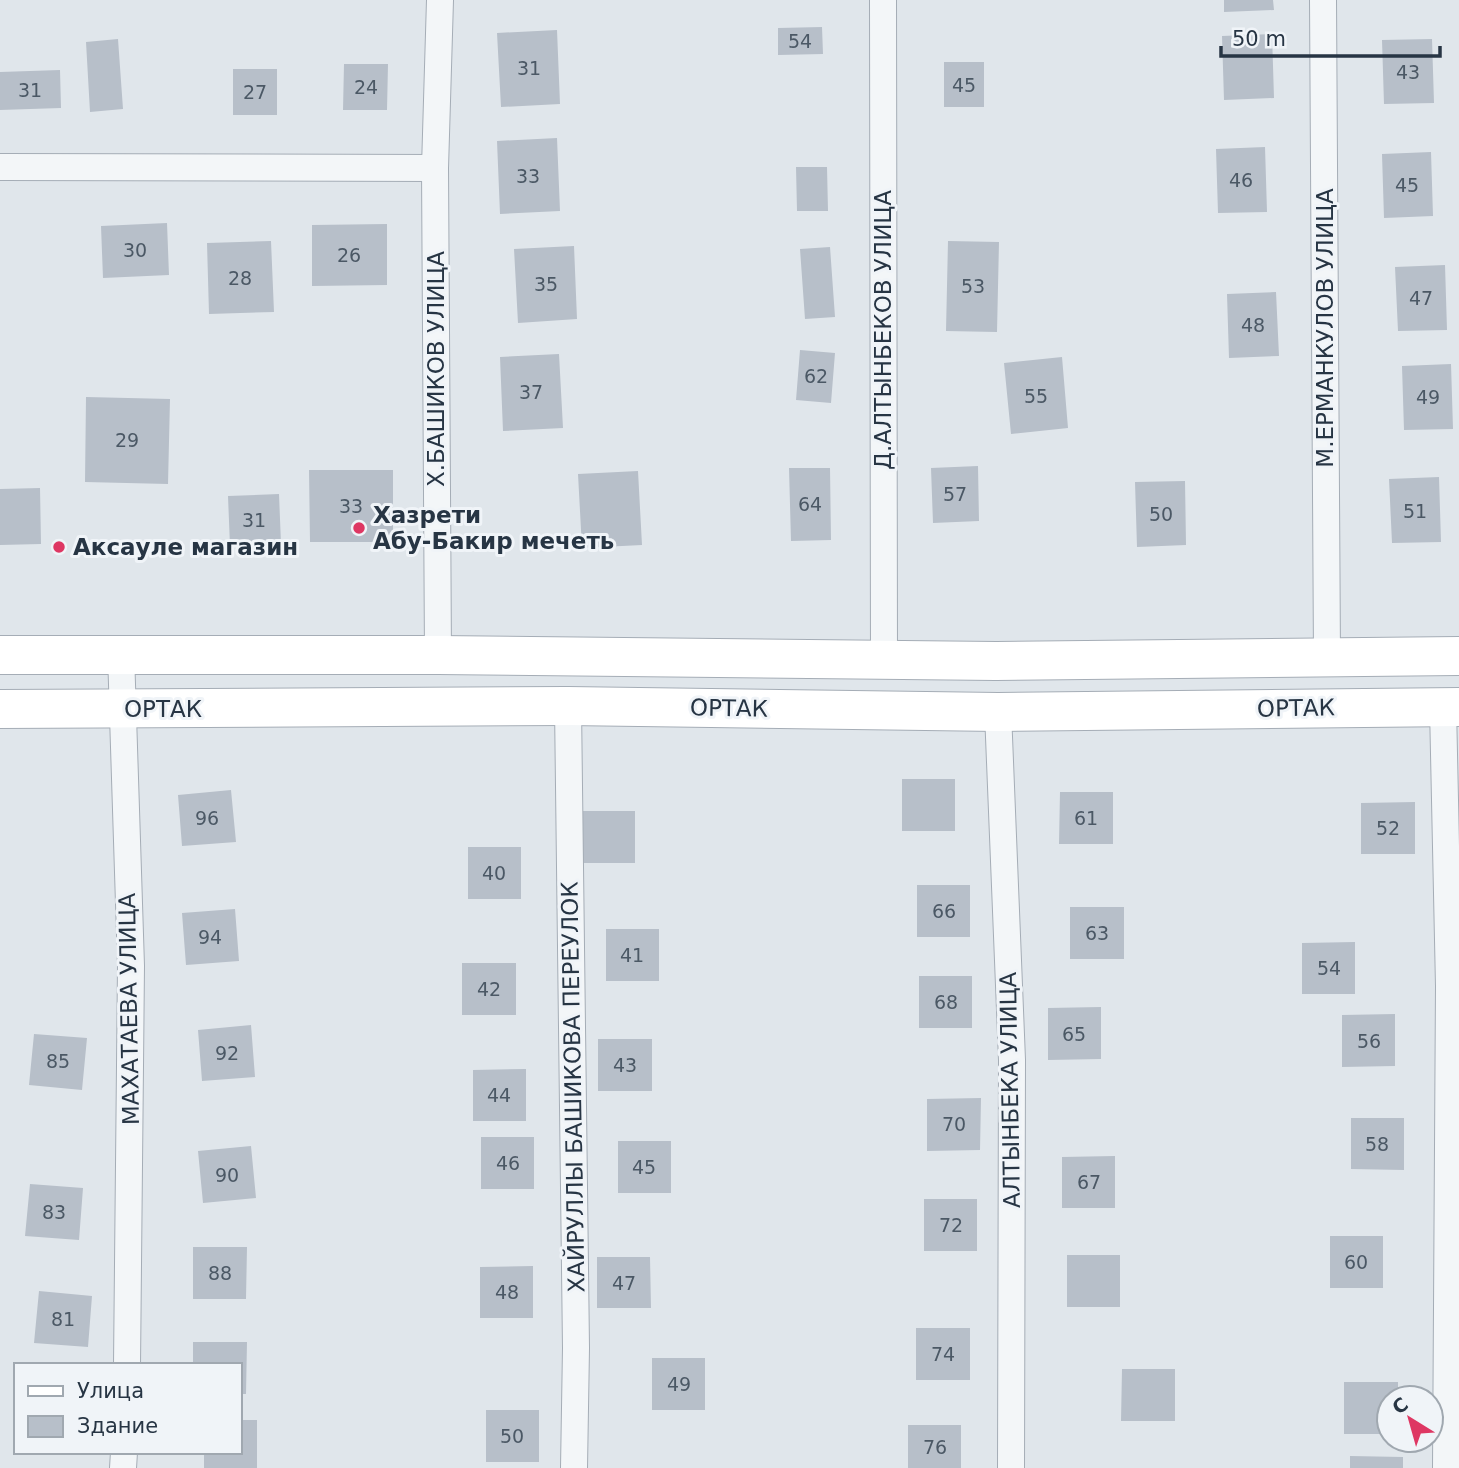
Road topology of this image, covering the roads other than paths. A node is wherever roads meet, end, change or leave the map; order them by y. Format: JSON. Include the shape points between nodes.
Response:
{"nodes":[{"id":1,"x":440,"y":0,"type":"edge"},
{"id":2,"x":883,"y":0,"type":"edge"},
{"id":3,"x":1323,"y":0,"type":"edge"},
{"id":4,"x":0,"y":167,"type":"edge"},
{"id":5,"x":435,"y":168,"type":"junction"},
{"id":6,"x":121,"y":653,"type":"junction"},
{"id":7,"x":0,"y":655,"type":"edge"},
{"id":8,"x":438,"y":655,"type":"junction"},
{"id":9,"x":1459,"y":656,"type":"edge"},
{"id":10,"x":1327,"y":657,"type":"junction"},
{"id":11,"x":884,"y":660,"type":"junction"},
{"id":12,"x":568,"y":706,"type":"junction"},
{"id":13,"x":1451,"y":707,"type":"edge"},
{"id":14,"x":0,"y":709,"type":"edge"},
{"id":15,"x":122,"y":709,"type":"junction"},
{"id":16,"x":998,"y":712,"type":"junction"},
{"id":17,"x":127,"y":1363,"type":"edge"},
{"id":18,"x":573,"y":1468,"type":"edge"},
{"id":19,"x":1012,"y":1468,"type":"edge"},
{"id":20,"x":1446,"y":1468,"type":"edge"}],
"edges":[{"from":1,"to":5,"type":"street","name":"Х.БАШИКОВ УЛИЦА"},
{"from":2,"to":11,"type":"street","name":"Д.АЛТЫНБЕКОВ УЛИЦА"},
{"from":3,"to":10,"type":"street","name":"М.ЕРМАНКУЛОВ УЛИЦА"},
{"from":4,"to":5,"type":"street"},
{"from":5,"to":8,"type":"street","name":"Х.БАШИКОВ УЛИЦА"},
{"from":6,"to":7,"type":"street"},
{"from":6,"to":8,"type":"street"},
{"from":6,"to":15,"type":"street","name":"МАХАТАЕВА УЛИЦА"},
{"from":8,"to":11,"type":"street"},
{"from":9,"to":10,"type":"street"},
{"from":10,"to":11,"type":"street"},
{"from":12,"to":15,"type":"street","name":"ОРТАК"},
{"from":12,"to":16,"type":"street","name":"ОРТАК"},
{"from":12,"to":18,"type":"street","name":"ХАЙРУЛЛЫ БАШИКОВА ПЕРЕУЛОК","via":[[576,1348]]},
{"from":13,"to":16,"type":"street","name":"ОРТАК"},
{"from":13,"to":20,"type":"street"},
{"from":14,"to":15,"type":"street","name":"ОРТАК"},
{"from":15,"to":17,"type":"street","name":"МАХАТАЕВА УЛИЦА","via":[[131,966]]},
{"from":16,"to":19,"type":"street","name":"АЛТЫНБЕКА УЛИЦА","via":[[1012,1060]]}]}
